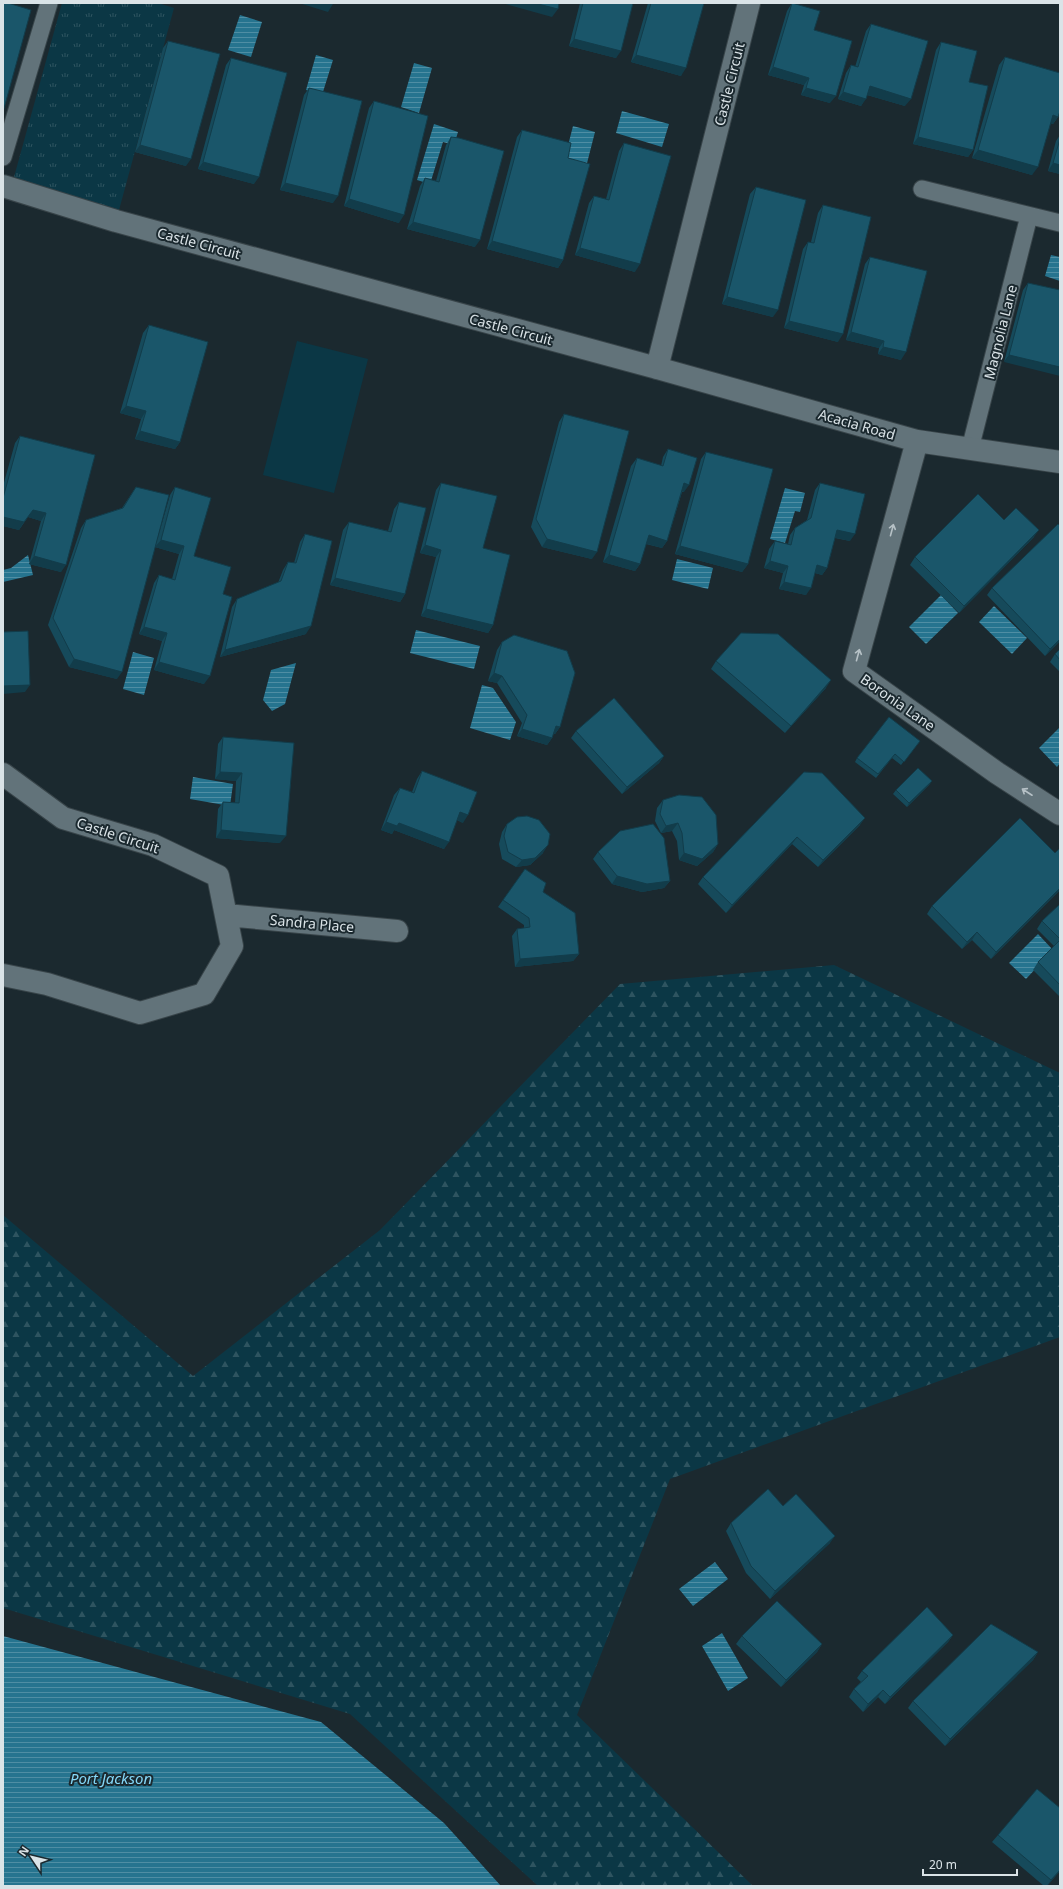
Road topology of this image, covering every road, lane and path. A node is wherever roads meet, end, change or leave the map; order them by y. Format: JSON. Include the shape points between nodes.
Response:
{"nodes":[{"id":1,"x":49,"y":3,"type":"edge"},
{"id":2,"x":749,"y":3,"type":"edge"},
{"id":3,"x":3,"y":157,"type":"edge"},
{"id":4,"x":3,"y":186,"type":"edge"},
{"id":5,"x":922,"y":188,"type":"dead end"},
{"id":6,"x":1029,"y":216,"type":"junction"},
{"id":7,"x":1060,"y":224,"type":"edge"},
{"id":8,"x":657,"y":368,"type":"junction"},
{"id":9,"x":917,"y":441,"type":"junction"},
{"id":10,"x":970,"y":449,"type":"junction"},
{"id":11,"x":1060,"y":462,"type":"edge"},
{"id":12,"x":3,"y":774,"type":"edge"},
{"id":13,"x":1060,"y":814,"type":"edge"},
{"id":14,"x":226,"y":915,"type":"junction"},
{"id":15,"x":397,"y":931,"type":"dead end"},
{"id":16,"x":3,"y":974,"type":"edge"}],
"edges":[{"from":1,"to":3,"type":"lane"},
{"from":2,"to":8,"type":"street","name":"Castle Circuit"},
{"from":4,"to":8,"type":"street","name":"Castle Circuit","via":[[116,221]]},
{"from":5,"to":6,"type":"lane"},
{"from":6,"to":7,"type":"lane"},
{"from":6,"to":10,"type":"lane","name":"Magnolia Lane"},
{"from":8,"to":9,"type":"street","name":"Acacia Road"},
{"from":9,"to":10,"type":"street","name":"Acacia Road"},
{"from":13,"to":9,"type":"street","name":"Boronia Lane","one_way":true,"via":[[997,773],[854,671]]},
{"from":10,"to":11,"type":"street","name":"Acacia Road"},
{"from":12,"to":14,"type":"street","name":"Castle Circuit","via":[[63,818],[153,845],[218,876]]},
{"from":14,"to":15,"type":"street","name":"Sandra Place"},
{"from":14,"to":16,"type":"street","name":"Castle Circuit","via":[[232,946],[204,994],[140,1013],[47,984]]}]}
